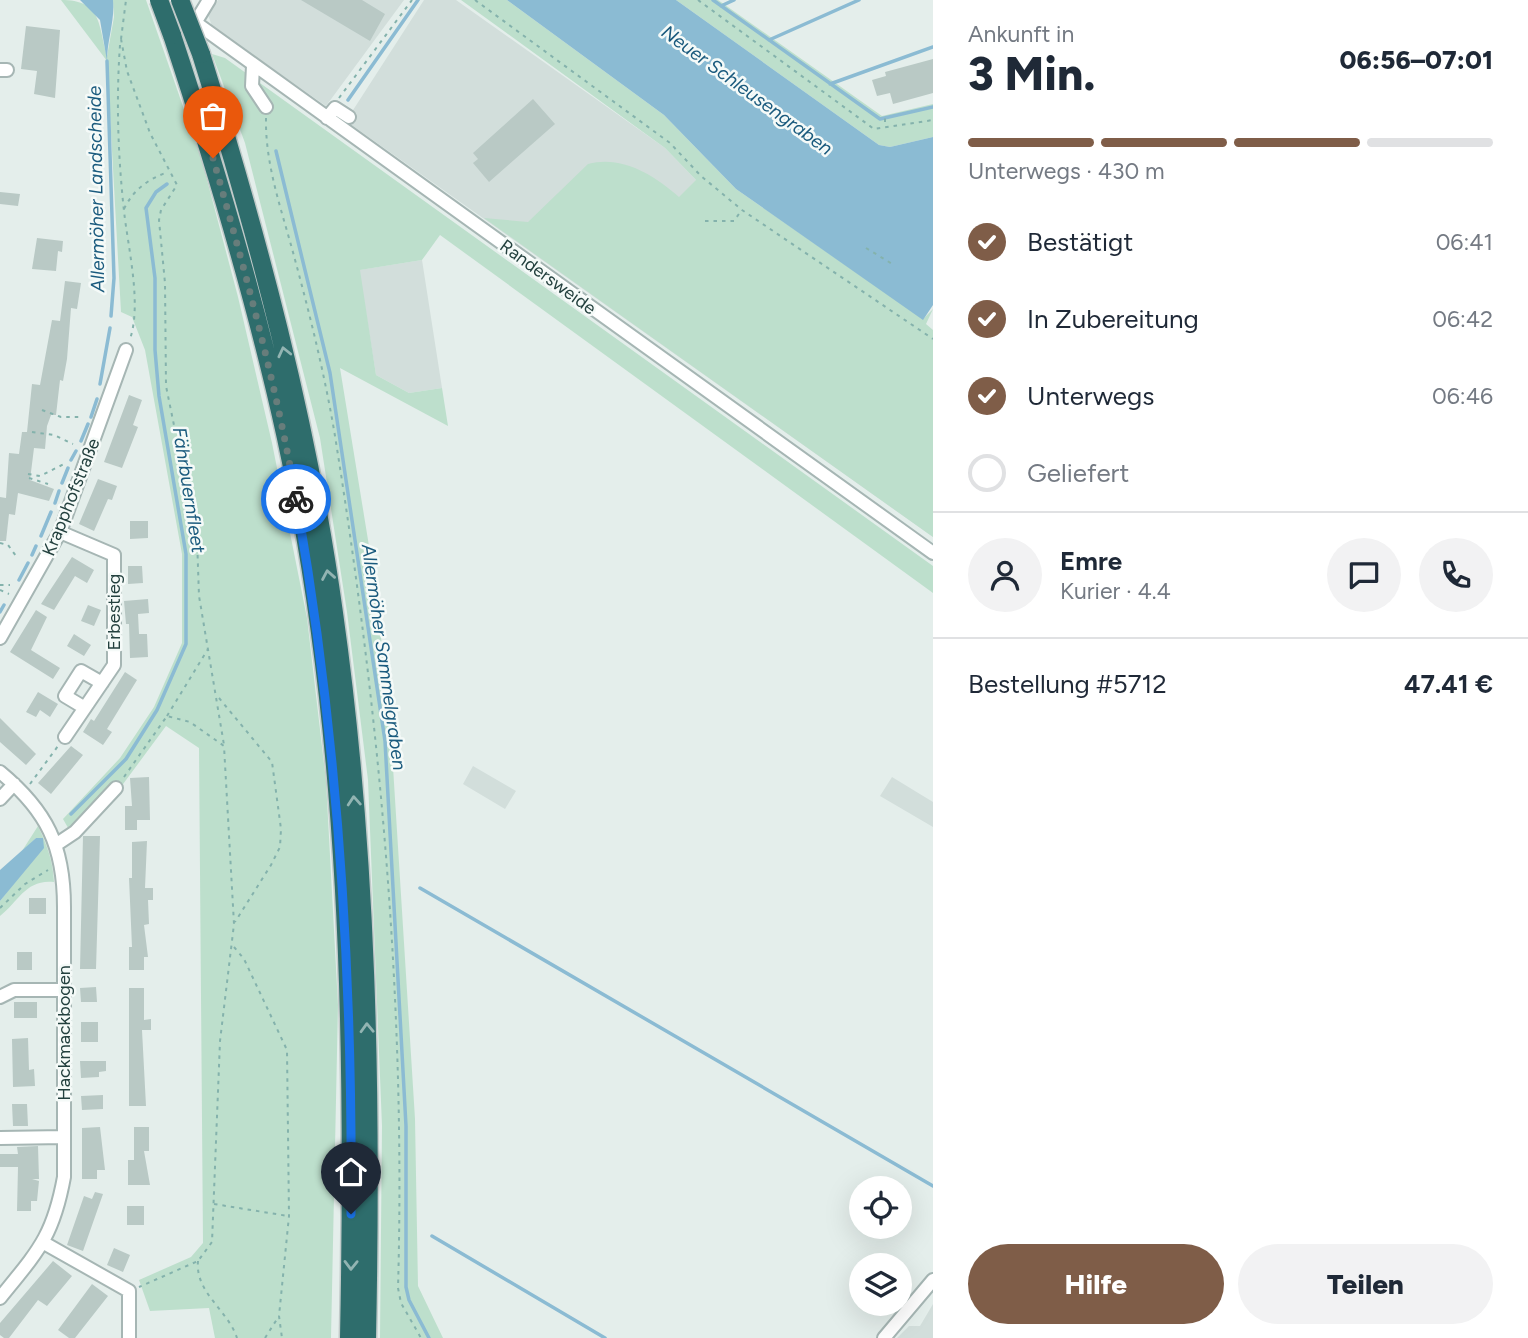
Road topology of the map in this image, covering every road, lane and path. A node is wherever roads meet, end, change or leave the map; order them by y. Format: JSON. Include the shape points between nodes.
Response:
{"nodes":[{"id":1,"x":126,"y":0,"type":"edge"},
{"id":2,"x":161,"y":0,"type":"edge"},
{"id":3,"x":180,"y":0,"type":"edge"},
{"id":4,"x":209,"y":0,"type":"edge"},
{"id":5,"x":412,"y":0,"type":"edge"},
{"id":6,"x":475,"y":0,"type":"edge"},
{"id":7,"x":698,"y":0,"type":"edge"},
{"id":8,"x":195,"y":23,"type":"junction"},
{"id":9,"x":121,"y":39,"type":"junction"},
{"id":10,"x":253,"y":66,"type":"junction"},
{"id":11,"x":267,"y":107,"type":"dead end"},
{"id":12,"x":331,"y":113,"type":"junction"},
{"id":13,"x":349,"y":117,"type":"dead end"},
{"id":14,"x":885,"y":117,"type":"dead end"},
{"id":15,"x":933,"y":120,"type":"edge"},
{"id":16,"x":885,"y":122,"type":"dead end"},
{"id":17,"x":168,"y":172,"type":"junction"},
{"id":18,"x":124,"y":210,"type":"junction"},
{"id":19,"x":742,"y":210,"type":"junction"},
{"id":20,"x":705,"y":221,"type":"dead end"},
{"id":21,"x":866,"y":248,"type":"dead end"},
{"id":22,"x":894,"y":265,"type":"dead end"},
{"id":23,"x":933,"y":339,"type":"edge"},
{"id":24,"x":127,"y":350,"type":"joint"},
{"id":25,"x":41,"y":410,"type":"dead end"},
{"id":26,"x":82,"y":418,"type":"dead end"},
{"id":27,"x":32,"y":432,"type":"dead end"},
{"id":28,"x":72,"y":444,"type":"dead end"},
{"id":29,"x":66,"y":463,"type":"dead end"},
{"id":30,"x":48,"y":484,"type":"dead end"},
{"id":31,"x":60,"y":532,"type":"junction"},
{"id":32,"x":0,"y":543,"type":"edge"},
{"id":33,"x":933,"y":553,"type":"edge"},
{"id":34,"x":16,"y":556,"type":"dead end"},
{"id":35,"x":0,"y":585,"type":"edge"},
{"id":36,"x":10,"y":585,"type":"dead end"},
{"id":37,"x":0,"y":590,"type":"edge"},
{"id":38,"x":12,"y":597,"type":"dead end"},
{"id":39,"x":0,"y":638,"type":"edge"},
{"id":40,"x":208,"y":648,"type":"junction"},
{"id":41,"x":102,"y":683,"type":"junction"},
{"id":42,"x":219,"y":697,"type":"junction"},
{"id":43,"x":85,"y":708,"type":"junction"},
{"id":44,"x":167,"y":716,"type":"junction"},
{"id":45,"x":65,"y":737,"type":"joint"},
{"id":46,"x":224,"y":746,"type":"junction"},
{"id":47,"x":0,"y":772,"type":"edge"},
{"id":48,"x":19,"y":788,"type":"junction"},
{"id":49,"x":116,"y":788,"type":"joint"},
{"id":50,"x":0,"y":799,"type":"edge"},
{"id":51,"x":57,"y":844,"type":"junction"},
{"id":52,"x":63,"y":867,"type":"junction"},
{"id":53,"x":0,"y":908,"type":"edge"},
{"id":54,"x":233,"y":924,"type":"junction"},
{"id":55,"x":232,"y":946,"type":"junction"},
{"id":56,"x":64,"y":990,"type":"junction"},
{"id":57,"x":0,"y":997,"type":"edge"},
{"id":58,"x":64,"y":1137,"type":"junction"},
{"id":59,"x":0,"y":1138,"type":"edge"},
{"id":60,"x":215,"y":1204,"type":"junction"},
{"id":61,"x":289,"y":1216,"type":"junction"},
{"id":62,"x":44,"y":1243,"type":"junction"},
{"id":63,"x":198,"y":1261,"type":"junction"},
{"id":64,"x":933,"y":1280,"type":"edge"},
{"id":65,"x":129,"y":1291,"type":"junction"},
{"id":66,"x":0,"y":1298,"type":"edge"},
{"id":67,"x":279,"y":1316,"type":"junction"},
{"id":68,"x":129,"y":1338,"type":"edge"},
{"id":69,"x":237,"y":1338,"type":"edge"},
{"id":70,"x":264,"y":1338,"type":"edge"},
{"id":71,"x":282,"y":1338,"type":"edge"},
{"id":72,"x":349,"y":1338,"type":"edge"},
{"id":73,"x":368,"y":1338,"type":"edge"},
{"id":74,"x":884,"y":1338,"type":"edge"}],
"edges":[{"from":1,"to":9,"type":"path"},
{"from":2,"to":8,"type":"street","name":"Randersweide"},
{"from":2,"to":72,"type":"highway","one_way":true,"bridge":true,"via":[[251,293],[286,440],[316,614],[333,746],[346,958]]},
{"from":73,"to":3,"type":"highway","one_way":true,"bridge":true,"via":[[370,1097],[365,957],[350,745],[334,611],[304,438],[269,288],[201,54]]},
{"from":4,"to":8,"type":"street"},
{"from":5,"to":12,"type":"path"},
{"from":6,"to":19,"type":"path","via":[[670,143]]},
{"from":7,"to":15,"type":"path","via":[[874,129]]},
{"from":8,"to":10,"type":"street","name":"Randersweide"},
{"from":9,"to":17,"type":"path","via":[[127,71]]},
{"from":9,"to":18,"type":"path","via":[[117,90]]},
{"from":10,"to":11,"type":"street","via":[[252,86]]},
{"from":10,"to":12,"type":"street","name":"Randersweide"},
{"from":12,"to":13,"type":"street"},
{"from":12,"to":33,"type":"street","name":"Randersweide"},
{"from":14,"to":16,"type":"path"},
{"from":17,"to":18,"type":"path","via":[[142,186]]},
{"from":17,"to":40,"type":"path","via":[[176,190],[160,210],[159,220],[166,386],[197,538]]},
{"from":18,"to":24,"type":"path","via":[[134,328]]},
{"from":19,"to":20,"type":"path","via":[[734,221]]},
{"from":19,"to":23,"type":"path"},
{"from":21,"to":22,"type":"path"},
{"from":24,"to":31,"type":"street","name":"Krapphofstraße"},
{"from":25,"to":26,"type":"path"},
{"from":27,"to":28,"type":"path"},
{"from":29,"to":30,"type":"path","via":[[40,476],[29,476]]},
{"from":31,"to":39,"type":"street","name":"Krapphofstraße"},
{"from":31,"to":41,"type":"street","name":"Erbestieg","via":[[114,555],[114,665]]},
{"from":32,"to":34,"type":"path"},
{"from":35,"to":36,"type":"path"},
{"from":37,"to":38,"type":"path"},
{"from":40,"to":42,"type":"path"},
{"from":40,"to":44,"type":"path"},
{"from":41,"to":43,"type":"street","name":"Erbestieg"},
{"from":41,"to":43,"type":"street","via":[[81,671],[65,696]]},
{"from":42,"to":46,"type":"path"},
{"from":42,"to":54,"type":"path","via":[[272,762],[281,829],[280,847],[271,866]]},
{"from":43,"to":45,"type":"street","name":"Erbestieg"},
{"from":44,"to":46,"type":"path","via":[[190,722]]},
{"from":44,"to":49,"type":"path"},
{"from":45,"to":48,"type":"path"},
{"from":46,"to":54,"type":"path"},
{"from":47,"to":48,"type":"street","name":"Hackmackbogen"},
{"from":48,"to":50,"type":"street"},
{"from":48,"to":51,"type":"street","name":"Hackmackbogen","via":[[37,808]]},
{"from":49,"to":51,"type":"street","via":[[71,836]]},
{"from":51,"to":52,"type":"street","name":"Hackmackbogen"},
{"from":52,"to":53,"type":"path","via":[[34,878]]},
{"from":52,"to":56,"type":"street","name":"Hackmackbogen"},
{"from":54,"to":55,"type":"path"},
{"from":55,"to":60,"type":"path","via":[[220,1041]]},
{"from":55,"to":61,"type":"path","via":[[244,959],[287,1050]]},
{"from":56,"to":57,"type":"street","via":[[15,990]]},
{"from":56,"to":58,"type":"street","name":"Hackmackbogen"},
{"from":58,"to":59,"type":"street"},
{"from":58,"to":62,"type":"street","name":"Hackmackbogen","via":[[63,1185],[57,1215]]},
{"from":60,"to":61,"type":"path"},
{"from":60,"to":63,"type":"path","via":[[212,1242]]},
{"from":61,"to":67,"type":"path"},
{"from":62,"to":65,"type":"street"},
{"from":62,"to":66,"type":"street","name":"Hackmackbogen"},
{"from":63,"to":65,"type":"path"},
{"from":63,"to":69,"type":"path","via":[[203,1289],[231,1320]]},
{"from":64,"to":74,"type":"street"},
{"from":65,"to":68,"type":"street"},
{"from":67,"to":70,"type":"path"},
{"from":67,"to":71,"type":"path"}]}
